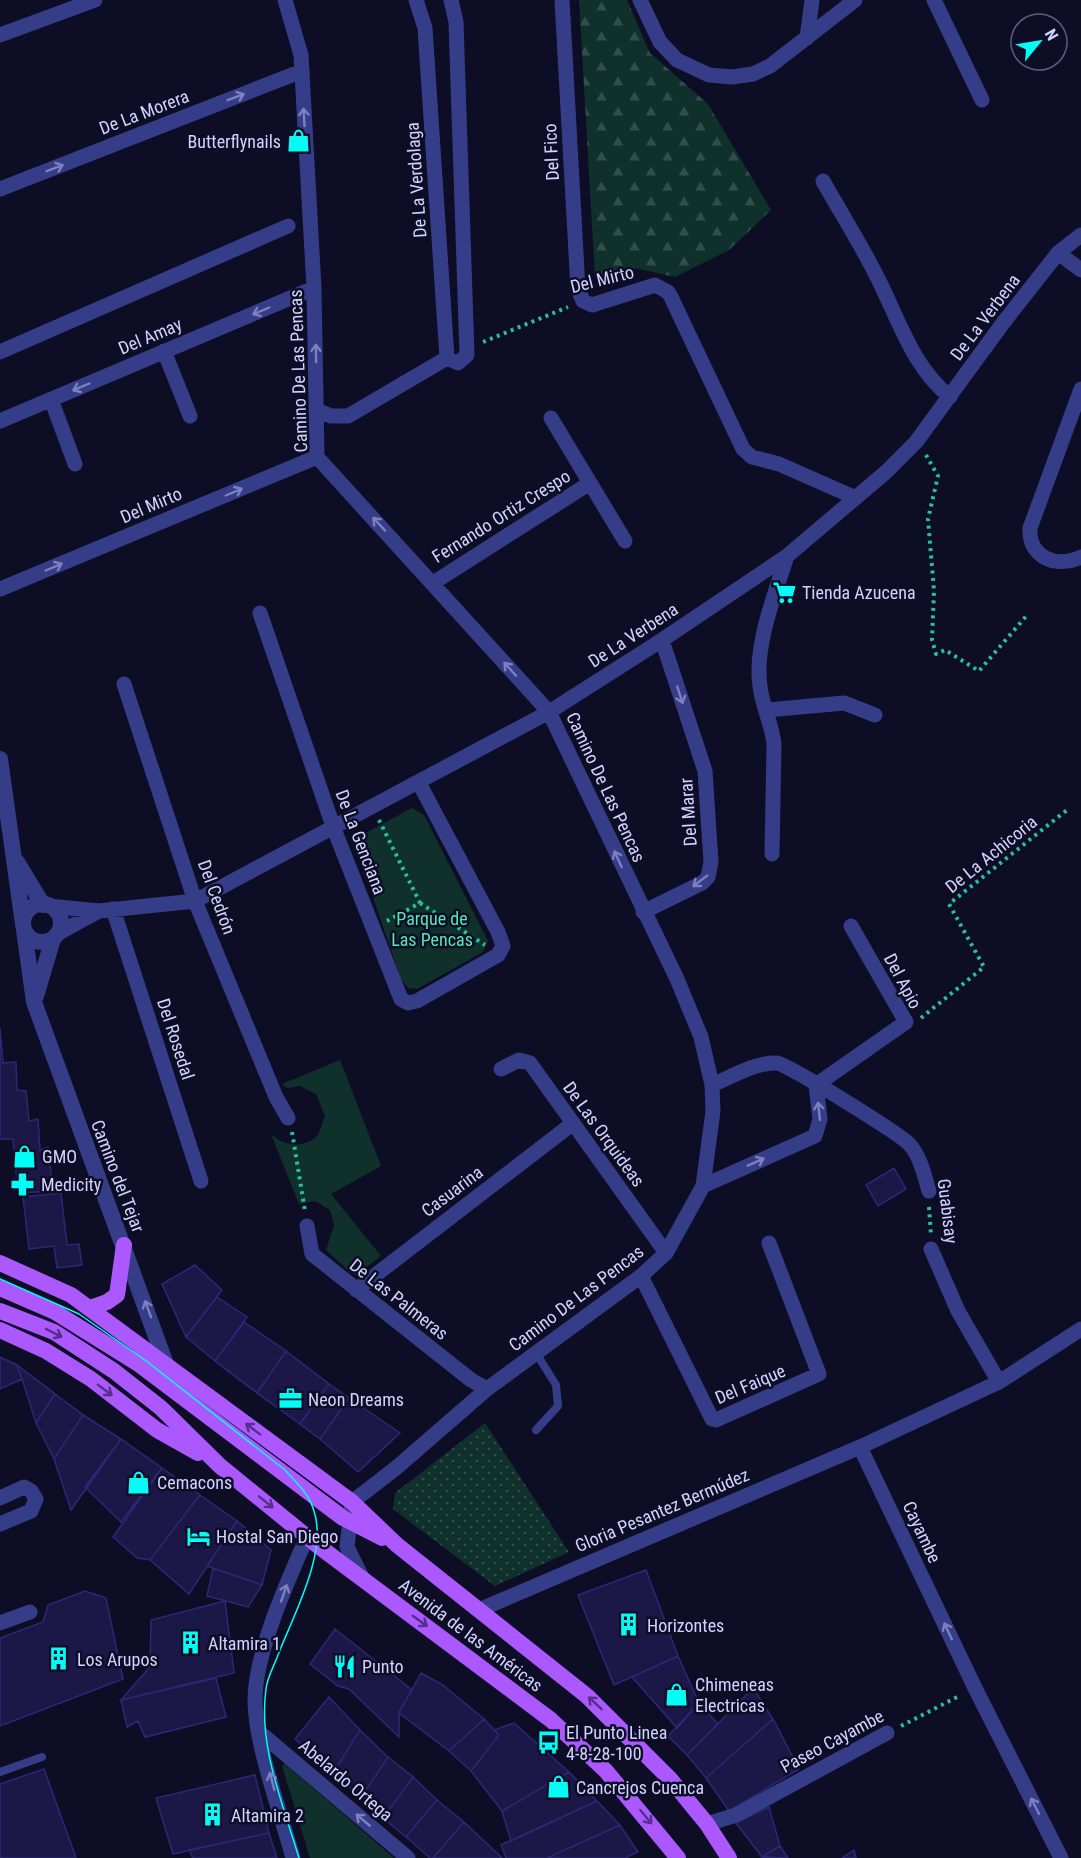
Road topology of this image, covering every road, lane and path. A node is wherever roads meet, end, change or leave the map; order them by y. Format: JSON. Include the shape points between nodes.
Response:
{"nodes":[{"id":1,"x":94,"y":0,"type":"edge"},
{"id":2,"x":285,"y":0,"type":"edge"},
{"id":3,"x":416,"y":0,"type":"edge"},
{"id":4,"x":451,"y":0,"type":"edge"},
{"id":5,"x":562,"y":0,"type":"edge"},
{"id":6,"x":640,"y":0,"type":"edge"},
{"id":7,"x":812,"y":0,"type":"edge"},
{"id":8,"x":855,"y":0,"type":"edge"},
{"id":9,"x":934,"y":0,"type":"edge"},
{"id":10,"x":0,"y":35,"type":"edge"},
{"id":11,"x":807,"y":38,"type":"junction"},
{"id":12,"x":302,"y":71,"type":"junction"},
{"id":13,"x":982,"y":100,"type":"dead end"},
{"id":14,"x":823,"y":181,"type":"dead end"},
{"id":15,"x":0,"y":189,"type":"edge"},
{"id":16,"x":288,"y":226,"type":"dead end"},
{"id":17,"x":1081,"y":235,"type":"edge"},
{"id":18,"x":1058,"y":254,"type":"junction"},
{"id":19,"x":1081,"y":270,"type":"edge"},
{"id":20,"x":314,"y":288,"type":"junction"},
{"id":21,"x":583,"y":301,"type":"junction"},
{"id":22,"x":469,"y":348,"type":"junction"},
{"id":23,"x":164,"y":351,"type":"junction"},
{"id":24,"x":0,"y":352,"type":"edge"},
{"id":25,"x":447,"y":358,"type":"junction"},
{"id":26,"x":1081,"y":389,"type":"edge"},
{"id":27,"x":950,"y":397,"type":"junction"},
{"id":28,"x":51,"y":399,"type":"junction"},
{"id":29,"x":316,"y":410,"type":"junction"},
{"id":30,"x":190,"y":416,"type":"dead end"},
{"id":31,"x":551,"y":418,"type":"dead end"},
{"id":32,"x":0,"y":421,"type":"edge"},
{"id":33,"x":916,"y":442,"type":"junction"},
{"id":34,"x":317,"y":457,"type":"junction"},
{"id":35,"x":75,"y":464,"type":"dead end"},
{"id":36,"x":590,"y":483,"type":"junction"},
{"id":37,"x":856,"y":498,"type":"junction"},
{"id":38,"x":625,"y":541,"type":"dead end"},
{"id":39,"x":787,"y":556,"type":"junction"},
{"id":40,"x":1081,"y":558,"type":"edge"},
{"id":41,"x":433,"y":583,"type":"junction"},
{"id":42,"x":0,"y":589,"type":"edge"},
{"id":43,"x":260,"y":613,"type":"dead end"},
{"id":44,"x":1028,"y":614,"type":"dead end"},
{"id":45,"x":662,"y":640,"type":"junction"},
{"id":46,"x":124,"y":684,"type":"dead end"},
{"id":47,"x":767,"y":710,"type":"junction"},
{"id":48,"x":549,"y":712,"type":"junction"},
{"id":49,"x":875,"y":715,"type":"dead end"},
{"id":50,"x":0,"y":759,"type":"edge"},
{"id":51,"x":419,"y":783,"type":"junction"},
{"id":52,"x":1067,"y":810,"type":"dead end"},
{"id":53,"x":381,"y":823,"type":"dead end"},
{"id":54,"x":334,"y":829,"type":"junction"},
{"id":55,"x":772,"y":854,"type":"dead end"},
{"id":56,"x":14,"y":857,"type":"junction"},
{"id":57,"x":195,"y":901,"type":"junction"},
{"id":58,"x":420,"y":903,"type":"junction"},
{"id":59,"x":46,"y":905,"type":"junction"},
{"id":60,"x":106,"y":910,"type":"junction"},
{"id":61,"x":643,"y":912,"type":"junction"},
{"id":62,"x":383,"y":923,"type":"dead end"},
{"id":63,"x":851,"y":926,"type":"dead end"},
{"id":64,"x":24,"y":927,"type":"junction"},
{"id":65,"x":55,"y":936,"type":"junction"},
{"id":66,"x":498,"y":955,"type":"junction"},
{"id":67,"x":34,"y":1002,"type":"junction"},
{"id":68,"x":906,"y":1022,"type":"junction"},
{"id":69,"x":501,"y":1069,"type":"dead end"},
{"id":70,"x":712,"y":1085,"type":"junction"},
{"id":71,"x":816,"y":1085,"type":"junction"},
{"id":72,"x":288,"y":1118,"type":"joint"},
{"id":73,"x":572,"y":1124,"type":"junction"},
{"id":74,"x":201,"y":1181,"type":"dead end"},
{"id":75,"x":703,"y":1186,"type":"junction"},
{"id":76,"x":929,"y":1191,"type":"joint"},
{"id":77,"x":307,"y":1226,"type":"joint"},
{"id":78,"x":770,"y":1243,"type":"dead end"},
{"id":79,"x":124,"y":1245,"type":"junction"},
{"id":80,"x":931,"y":1249,"type":"joint"},
{"id":81,"x":666,"y":1253,"type":"junction"},
{"id":82,"x":0,"y":1263,"type":"edge"},
{"id":83,"x":641,"y":1275,"type":"junction"},
{"id":84,"x":0,"y":1288,"type":"edge"},
{"id":85,"x":356,"y":1290,"type":"junction"},
{"id":86,"x":90,"y":1308,"type":"junction"},
{"id":87,"x":0,"y":1311,"type":"edge"},
{"id":88,"x":1081,"y":1329,"type":"edge"},
{"id":89,"x":0,"y":1330,"type":"edge"},
{"id":90,"x":536,"y":1353,"type":"junction"},
{"id":91,"x":166,"y":1364,"type":"junction"},
{"id":92,"x":999,"y":1382,"type":"junction"},
{"id":93,"x":487,"y":1389,"type":"junction"},
{"id":94,"x":536,"y":1431,"type":"dead end"},
{"id":95,"x":860,"y":1447,"type":"junction"},
{"id":96,"x":220,"y":1466,"type":"junction"},
{"id":97,"x":303,"y":1489,"type":"junction"},
{"id":98,"x":0,"y":1498,"type":"edge"},
{"id":99,"x":352,"y":1502,"type":"junction"},
{"id":100,"x":350,"y":1522,"type":"junction"},
{"id":101,"x":0,"y":1524,"type":"edge"},
{"id":102,"x":307,"y":1537,"type":"junction"},
{"id":103,"x":397,"y":1545,"type":"junction"},
{"id":104,"x":363,"y":1579,"type":"junction"},
{"id":105,"x":479,"y":1610,"type":"junction"},
{"id":106,"x":30,"y":1612,"type":"dead end"},
{"id":107,"x":0,"y":1623,"type":"edge"},
{"id":108,"x":975,"y":1688,"type":"junction"},
{"id":109,"x":258,"y":1731,"type":"junction"},
{"id":110,"x":887,"y":1733,"type":"joint"},
{"id":111,"x":42,"y":1757,"type":"dead end"},
{"id":112,"x":0,"y":1772,"type":"edge"},
{"id":113,"x":707,"y":1824,"type":"junction"},
{"id":114,"x":676,"y":1857,"type":"edge"},
{"id":115,"x":293,"y":1858,"type":"edge"},
{"id":116,"x":408,"y":1858,"type":"edge"},
{"id":117,"x":729,"y":1858,"type":"edge"},
{"id":118,"x":1061,"y":1858,"type":"edge"}],
"edges":[{"from":1,"to":10,"type":"street"},
{"from":2,"to":12,"type":"street","name":"Camino De Las Pencas"},
{"from":3,"to":25,"type":"street","name":"De La Verdolaga","via":[[425,28]]},
{"from":4,"to":22,"type":"street","via":[[456,22]]},
{"from":5,"to":21,"type":"street","name":"Del Fico","via":[[578,290]]},
{"from":6,"to":11,"type":"street","via":[[660,42],[677,60],[709,75],[753,74]]},
{"from":7,"to":11,"type":"street"},
{"from":8,"to":11,"type":"street"},
{"from":9,"to":13,"type":"street"},
{"from":15,"to":12,"type":"street","name":"De La Morera","one_way":true},
{"from":20,"to":12,"type":"street","name":"Camino De Las Pencas","one_way":true},
{"from":14,"to":27,"type":"street","via":[[883,289],[909,348]]},
{"from":16,"to":24,"type":"street"},
{"from":17,"to":18,"type":"street","name":"De La Verbena"},
{"from":18,"to":19,"type":"street"},
{"from":18,"to":27,"type":"street","name":"De La Verbena"},
{"from":20,"to":23,"type":"street","name":"Del Amay","one_way":true},
{"from":29,"to":20,"type":"street","name":"Camino De Las Pencas","one_way":true},
{"from":21,"to":22,"type":"path","name":"Del Mirto"},
{"from":21,"to":37,"type":"street","name":"Del Mirto","via":[[592,305],[650,287],[661,288],[671,297],[742,449],[752,457],[779,464]]},
{"from":22,"to":25,"type":"street","via":[[464,360],[458,363]]},
{"from":23,"to":28,"type":"street","name":"Del Amay","one_way":true},
{"from":23,"to":30,"type":"street"},
{"from":25,"to":29,"type":"street","via":[[348,416],[331,417]]},
{"from":26,"to":40,"type":"street","via":[[1029,540],[1046,559],[1066,563]]},
{"from":27,"to":33,"type":"street","name":"De La Verbena"},
{"from":28,"to":32,"type":"street","name":"Del Amay"},
{"from":28,"to":35,"type":"street"},
{"from":29,"to":34,"type":"street","name":"Camino De Las Pencas"},
{"from":31,"to":36,"type":"street","name":"Fernando Ortiz Crespo"},
{"from":33,"to":37,"type":"street","name":"De La Verbena"},
{"from":33,"to":44,"type":"path","via":[[938,476],[928,519],[934,591],[932,640],[936,654],[945,650],[979,671]]},
{"from":41,"to":34,"type":"street","name":"Camino De Las Pencas","one_way":true},
{"from":42,"to":34,"type":"street","name":"Del Mirto","one_way":true},
{"from":36,"to":38,"type":"street","name":"Fernando Ortiz Crespo"},
{"from":36,"to":41,"type":"street","name":"Fernando Ortiz Crespo"},
{"from":37,"to":39,"type":"street","name":"De La Verbena"},
{"from":39,"to":45,"type":"street","name":"De La Verbena"},
{"from":39,"to":47,"type":"street","via":[[758,661]]},
{"from":48,"to":41,"type":"street","name":"Camino De Las Pencas","one_way":true},
{"from":43,"to":54,"type":"street","name":"De La Genciana"},
{"from":45,"to":48,"type":"street","name":"De La Verbena"},
{"from":45,"to":61,"type":"street","name":"Del Marar","one_way":true,"via":[[705,771],[711,862],[708,877],[702,883]]},
{"from":46,"to":57,"type":"street","name":"Del Cedrón"},
{"from":47,"to":49,"type":"street","via":[[844,702]]},
{"from":47,"to":55,"type":"street","via":[[774,744]]},
{"from":48,"to":51,"type":"street","name":"De La Verbena"},
{"from":61,"to":48,"type":"street","name":"Camino De Las Pencas","one_way":true},
{"from":50,"to":56,"type":"street","name":"Camino del Tejar"},
{"from":51,"to":54,"type":"street","name":"De La Verbena"},
{"from":51,"to":66,"type":"street","via":[[498,932],[503,946]]},
{"from":52,"to":68,"type":"path","name":"De La Achicoria","via":[[950,904],[984,967],[921,1019]]},
{"from":53,"to":58,"type":"path"},
{"from":54,"to":57,"type":"street","name":"De La Verbena"},
{"from":54,"to":66,"type":"street","name":"De La Genciana","via":[[401,999],[408,1003],[417,1001]]},
{"from":56,"to":59,"type":"street","name":"Camino del Tejar"},
{"from":56,"to":64,"type":"street","name":"Camino del Tejar"},
{"from":57,"to":60,"type":"street","name":"De La Verbena"},
{"from":57,"to":72,"type":"street","name":"Del Cedrón"},
{"from":58,"to":62,"type":"path"},
{"from":58,"to":66,"type":"path"},
{"from":59,"to":60,"type":"street","name":"De La Verbena"},
{"from":59,"to":64,"type":"street","via":[[31,908],[24,918]]},
{"from":59,"to":65,"type":"street","via":[[60,918]]},
{"from":60,"to":65,"type":"street","name":"De La Verbena"},
{"from":60,"to":74,"type":"street","name":"Del Rosedal"},
{"from":61,"to":70,"type":"street","name":"Camino De Las Pencas","via":[[701,1037]]},
{"from":63,"to":68,"type":"street","name":"Del Apio"},
{"from":64,"to":65,"type":"street","via":[[37,941]]},
{"from":64,"to":67,"type":"street","name":"Camino del Tejar"},
{"from":65,"to":67,"type":"street"},
{"from":67,"to":79,"type":"street","name":"Camino del Tejar"},
{"from":68,"to":71,"type":"street","name":"Del Apio"},
{"from":69,"to":73,"type":"street","name":"De Las Orquideas","via":[[519,1060],[530,1063]]},
{"from":70,"to":71,"type":"street","name":"Guabisay","via":[[755,1067],[777,1063],[794,1069]]},
{"from":70,"to":75,"type":"street","name":"Camino De Las Pencas","via":[[713,1126]]},
{"from":75,"to":71,"type":"street","one_way":true,"via":[[815,1136],[820,1119]]},
{"from":71,"to":76,"type":"street","name":"Guabisay","via":[[896,1131],[909,1143],[918,1156]]},
{"from":72,"to":77,"type":"path","via":[[296,1146]]},
{"from":73,"to":81,"type":"street","name":"De Las Orquideas"},
{"from":73,"to":85,"type":"street","name":"Casuarina"},
{"from":75,"to":81,"type":"street","name":"Camino De Las Pencas"},
{"from":76,"to":80,"type":"path","name":"Guabisay"},
{"from":77,"to":85,"type":"street","name":"De Las Palmeras","via":[[312,1254]]},
{"from":78,"to":83,"type":"street","name":"Del Faique","via":[[819,1374],[716,1420],[712,1419]]},
{"from":79,"to":86,"type":"main road","via":[[117,1295]]},
{"from":91,"to":79,"type":"street","name":"Camino del Tejar","one_way":true},
{"from":80,"to":92,"type":"street","name":"Guabisay","via":[[958,1311]]},
{"from":81,"to":83,"type":"street","name":"Camino De Las Pencas"},
{"from":82,"to":86,"type":"main road","name":"Avenida de las Américas","via":[[72,1295]]},
{"from":83,"to":90,"type":"street","name":"Camino De Las Pencas"},
{"from":84,"to":97,"type":"main road","name":"Avenida de las Américas","via":[[55,1312],[140,1365]]},
{"from":85,"to":93,"type":"street","name":"De Las Palmeras"},
{"from":86,"to":91,"type":"main road","name":"Avenida de las Américas"},
{"from":87,"to":96,"type":"main road","name":"Avenida de las Américas","one_way":true,"via":[[54,1332],[114,1371],[161,1408]]},
{"from":88,"to":92,"type":"street"},
{"from":89,"to":96,"type":"main road","name":"Avenida de las Américas","one_way":true,"via":[[91,1379],[157,1430]]},
{"from":90,"to":93,"type":"street","name":"Camino De Las Pencas"},
{"from":90,"to":94,"type":"lane","via":[[556,1385],[558,1406]]},
{"from":99,"to":91,"type":"main road","name":"Avenida de las Américas","one_way":true},
{"from":92,"to":95,"type":"street"},
{"from":93,"to":99,"type":"street","name":"Camino De Las Pencas"},
{"from":95,"to":105,"type":"street","name":"Gloria Pesantez Bermúdez"},
{"from":108,"to":95,"type":"street","name":"Cayambe","one_way":true},
{"from":96,"to":102,"type":"main road","name":"Avenida de las Américas","one_way":true},
{"from":97,"to":99,"type":"main road","via":[[336,1503]]},
{"from":97,"to":100,"type":"main road","name":"Avenida de las Américas"},
{"from":98,"to":101,"type":"street","via":[[24,1487],[36,1499],[31,1511]]},
{"from":99,"to":100,"type":"street"},
{"from":99,"to":103,"type":"main road","name":"Avenida de las Américas"},
{"from":100,"to":103,"type":"main road","name":"Avenida de las Américas"},
{"from":100,"to":104,"type":"street","via":[[347,1547]]},
{"from":102,"to":104,"type":"main road","name":"Avenida de las Américas"},
{"from":109,"to":102,"type":"street","one_way":true,"via":[[255,1701],[265,1650]]},
{"from":103,"to":105,"type":"main road","name":"Avenida de las Américas"},
{"from":104,"to":114,"type":"main road","name":"Avenida de las Américas","one_way":true,"via":[[551,1720],[606,1771]]},
{"from":113,"to":105,"type":"main road","name":"Avenida de las Américas","one_way":true,"via":[[671,1780],[610,1718]]},
{"from":106,"to":107,"type":"street"},
{"from":108,"to":110,"type":"path","name":"Paseo Cayambe"},
{"from":118,"to":108,"type":"street","name":"Cayambe","one_way":true},
{"from":115,"to":109,"type":"street","one_way":true},
{"from":116,"to":109,"type":"street","name":"Abelardo Ortega","one_way":true},
{"from":110,"to":113,"type":"street","name":"Paseo Cayambe","via":[[736,1815]]},
{"from":111,"to":112,"type":"lane"},
{"from":113,"to":117,"type":"main road","name":"Avenida de las Américas"}]}
